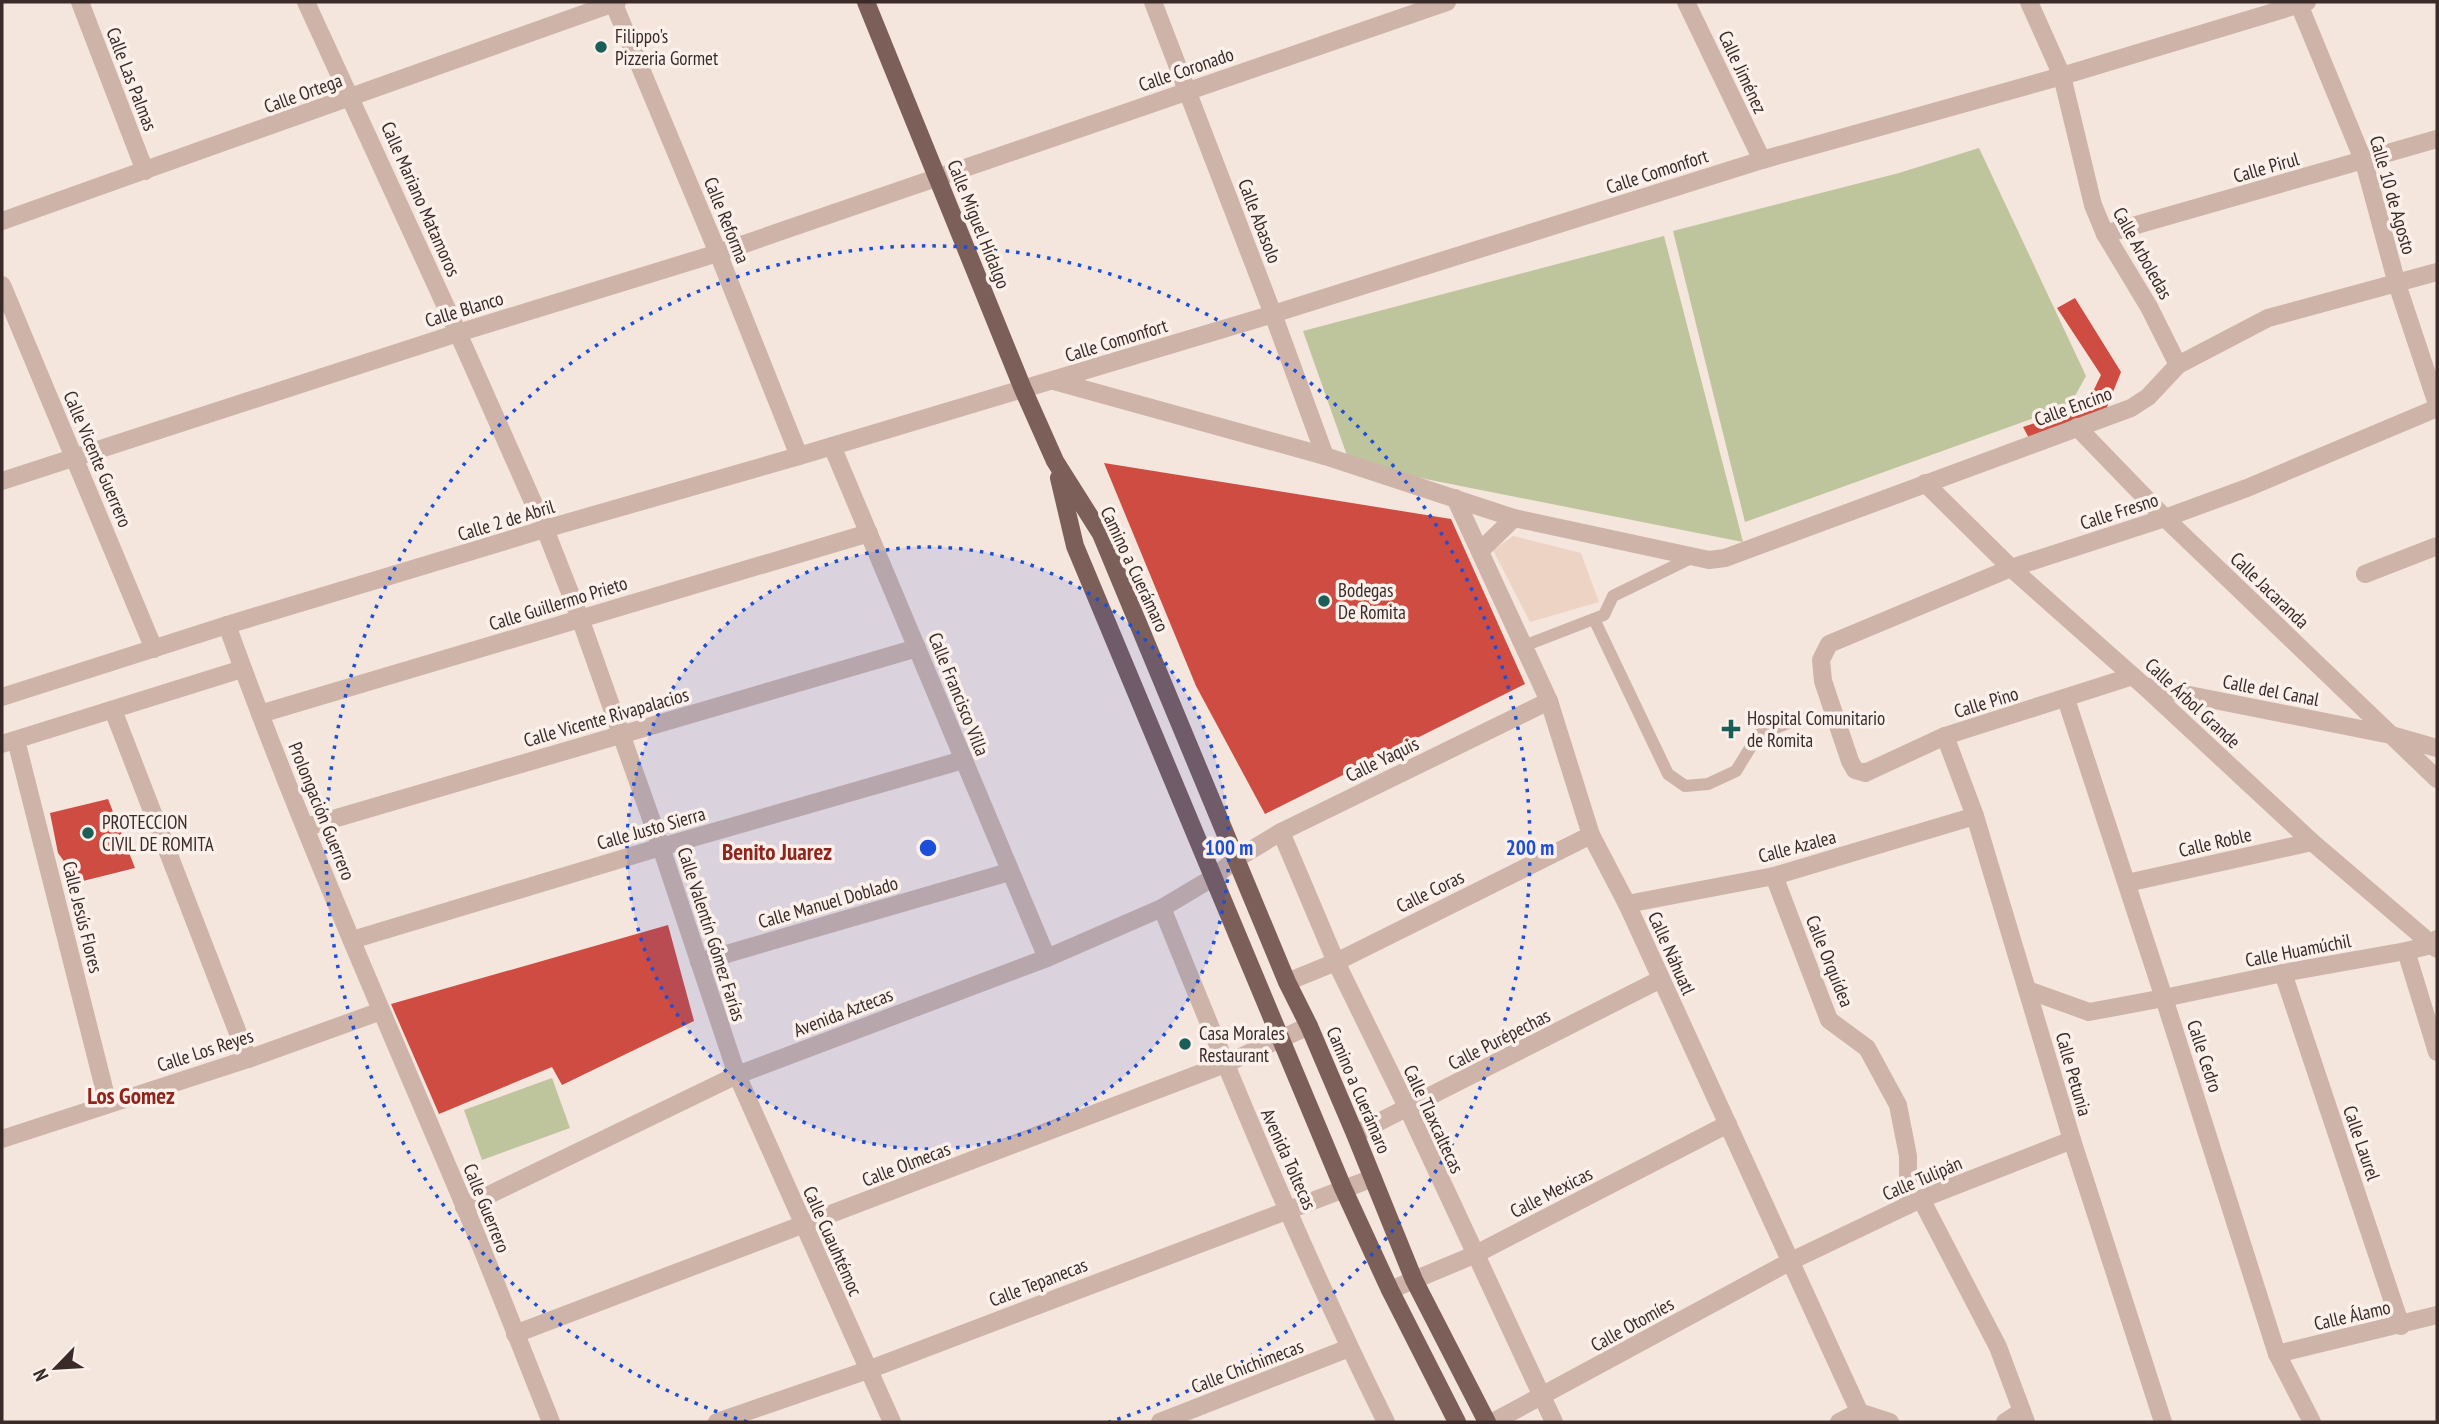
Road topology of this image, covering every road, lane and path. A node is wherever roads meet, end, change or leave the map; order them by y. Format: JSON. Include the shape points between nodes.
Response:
{"nodes":[{"id":1,"x":80,"y":2,"type":"edge"},
{"id":2,"x":306,"y":2,"type":"edge"},
{"id":3,"x":614,"y":2,"type":"edge"},
{"id":4,"x":866,"y":2,"type":"edge"},
{"id":5,"x":1153,"y":2,"type":"edge"},
{"id":6,"x":1447,"y":2,"type":"edge"},
{"id":7,"x":1686,"y":2,"type":"edge"},
{"id":8,"x":2029,"y":2,"type":"edge"},
{"id":9,"x":2301,"y":3,"type":"edge"},
{"id":10,"x":2062,"y":76,"type":"junction"},
{"id":11,"x":1186,"y":91,"type":"junction"},
{"id":12,"x":351,"y":97,"type":"junction"},
{"id":13,"x":2437,"y":139,"type":"edge"},
{"id":14,"x":1762,"y":160,"type":"junction"},
{"id":15,"x":2364,"y":162,"type":"junction"},
{"id":16,"x":145,"y":171,"type":"junction"},
{"id":17,"x":938,"y":176,"type":"junction"},
{"id":18,"x":2,"y":221,"type":"edge"},
{"id":19,"x":2105,"y":234,"type":"junction"},
{"id":20,"x":718,"y":253,"type":"junction"},
{"id":21,"x":2437,"y":272,"type":"edge"},
{"id":22,"x":2397,"y":284,"type":"junction"},
{"id":23,"x":2,"y":285,"type":"edge"},
{"id":24,"x":1273,"y":314,"type":"junction"},
{"id":25,"x":458,"y":332,"type":"junction"},
{"id":26,"x":2178,"y":365,"type":"junction"},
{"id":27,"x":1054,"y":380,"type":"junction"},
{"id":28,"x":1023,"y":389,"type":"junction"},
{"id":29,"x":2437,"y":406,"type":"edge"},
{"id":30,"x":2077,"y":427,"type":"junction"},
{"id":31,"x":832,"y":446,"type":"junction"},
{"id":32,"x":799,"y":456,"type":"junction"},
{"id":33,"x":1325,"y":456,"type":"junction"},
{"id":34,"x":75,"y":457,"type":"junction"},
{"id":35,"x":1055,"y":461,"type":"junction"},
{"id":36,"x":2,"y":481,"type":"edge"},
{"id":37,"x":1925,"y":483,"type":"junction"},
{"id":38,"x":1455,"y":498,"type":"junction"},
{"id":39,"x":1514,"y":518,"type":"junction"},
{"id":40,"x":2165,"y":518,"type":"junction"},
{"id":41,"x":545,"y":530,"type":"junction"},
{"id":42,"x":869,"y":533,"type":"junction"},
{"id":43,"x":2437,"y":546,"type":"edge"},
{"id":44,"x":1480,"y":551,"type":"junction"},
{"id":45,"x":1701,"y":559,"type":"junction"},
{"id":46,"x":2011,"y":568,"type":"junction"},
{"id":47,"x":2365,"y":574,"type":"dead end"},
{"id":48,"x":580,"y":618,"type":"junction"},
{"id":49,"x":1594,"y":619,"type":"junction"},
{"id":50,"x":227,"y":625,"type":"junction"},
{"id":51,"x":1524,"y":646,"type":"junction"},
{"id":52,"x":917,"y":648,"type":"junction"},
{"id":53,"x":154,"y":649,"type":"junction"},
{"id":54,"x":242,"y":668,"type":"junction"},
{"id":55,"x":2138,"y":681,"type":"junction"},
{"id":56,"x":2,"y":697,"type":"edge"},
{"id":57,"x":2066,"y":699,"type":"junction"},
{"id":58,"x":1549,"y":701,"type":"junction"},
{"id":59,"x":113,"y":710,"type":"junction"},
{"id":60,"x":260,"y":714,"type":"junction"},
{"id":61,"x":1801,"y":718,"type":"dead end"},
{"id":62,"x":621,"y":734,"type":"junction"},
{"id":63,"x":2391,"y":735,"type":"junction"},
{"id":64,"x":1945,"y":736,"type":"junction"},
{"id":65,"x":9,"y":742,"type":"edge"},
{"id":66,"x":2437,"y":748,"type":"edge"},
{"id":67,"x":964,"y":760,"type":"junction"},
{"id":68,"x":1855,"y":770,"type":"joint"},
{"id":69,"x":2437,"y":779,"type":"edge"},
{"id":70,"x":1975,"y":816,"type":"junction"},
{"id":71,"x":306,"y":827,"type":"junction"},
{"id":72,"x":1281,"y":832,"type":"junction"},
{"id":73,"x":1591,"y":835,"type":"junction"},
{"id":74,"x":2312,"y":842,"type":"junction"},
{"id":75,"x":661,"y":846,"type":"junction"},
{"id":76,"x":1236,"y":859,"type":"junction"},
{"id":77,"x":1009,"y":872,"type":"junction"},
{"id":78,"x":1774,"y":876,"type":"junction"},
{"id":79,"x":1214,"y":877,"type":"junction"},
{"id":80,"x":2127,"y":883,"type":"junction"},
{"id":81,"x":1627,"y":904,"type":"junction"},
{"id":82,"x":1162,"y":908,"type":"junction"},
{"id":83,"x":352,"y":940,"type":"junction"},
{"id":84,"x":2436,"y":944,"type":"edge"},
{"id":85,"x":2406,"y":951,"type":"junction"},
{"id":86,"x":1046,"y":958,"type":"junction"},
{"id":87,"x":699,"y":962,"type":"junction"},
{"id":88,"x":1336,"y":962,"type":"junction"},
{"id":89,"x":2283,"y":973,"type":"junction"},
{"id":90,"x":1661,"y":979,"type":"junction"},
{"id":91,"x":1287,"y":982,"type":"junction"},
{"id":92,"x":2028,"y":990,"type":"junction"},
{"id":93,"x":2164,"y":999,"type":"junction"},
{"id":94,"x":381,"y":1012,"type":"junction"},
{"id":95,"x":1309,"y":1026,"type":"junction"},
{"id":96,"x":1281,"y":1038,"type":"junction"},
{"id":97,"x":2437,"y":1052,"type":"edge"},
{"id":98,"x":248,"y":1059,"type":"junction"},
{"id":99,"x":1225,"y":1064,"type":"junction"},
{"id":100,"x":737,"y":1075,"type":"junction"},
{"id":101,"x":108,"y":1104,"type":"junction"},
{"id":102,"x":1408,"y":1109,"type":"junction"},
{"id":103,"x":1728,"y":1124,"type":"junction"},
{"id":104,"x":1355,"y":1134,"type":"junction"},
{"id":105,"x":2,"y":1139,"type":"edge"},
{"id":106,"x":2072,"y":1140,"type":"junction"},
{"id":107,"x":1373,"y":1178,"type":"junction"},
{"id":108,"x":1343,"y":1188,"type":"junction"},
{"id":109,"x":1914,"y":1202,"type":"junction"},
{"id":110,"x":464,"y":1207,"type":"junction"},
{"id":111,"x":1289,"y":1209,"type":"junction"},
{"id":112,"x":803,"y":1226,"type":"junction"},
{"id":113,"x":1474,"y":1255,"type":"junction"},
{"id":114,"x":1791,"y":1261,"type":"junction"},
{"id":115,"x":1414,"y":1280,"type":"junction"},
{"id":116,"x":1390,"y":1290,"type":"junction"},
{"id":117,"x":2437,"y":1315,"type":"edge"},
{"id":118,"x":2401,"y":1326,"type":"junction"},
{"id":119,"x":515,"y":1334,"type":"junction"},
{"id":120,"x":1349,"y":1348,"type":"junction"},
{"id":121,"x":2277,"y":1354,"type":"junction"},
{"id":122,"x":868,"y":1370,"type":"junction"},
{"id":123,"x":1542,"y":1397,"type":"junction"},
{"id":124,"x":1861,"y":1417,"type":"edge"},
{"id":125,"x":2024,"y":1417,"type":"edge"},
{"id":126,"x":551,"y":1422,"type":"edge"},
{"id":127,"x":717,"y":1422,"type":"edge"},
{"id":128,"x":892,"y":1422,"type":"edge"},
{"id":129,"x":1160,"y":1422,"type":"edge"},
{"id":130,"x":1386,"y":1422,"type":"edge"},
{"id":131,"x":1457,"y":1422,"type":"edge"},
{"id":132,"x":1487,"y":1422,"type":"edge"},
{"id":133,"x":1493,"y":1422,"type":"edge"},
{"id":134,"x":1553,"y":1422,"type":"edge"},
{"id":135,"x":1839,"y":1422,"type":"edge"},
{"id":136,"x":1890,"y":1422,"type":"edge"},
{"id":137,"x":2005,"y":1422,"type":"edge"},
{"id":138,"x":2164,"y":1422,"type":"edge"},
{"id":139,"x":2312,"y":1422,"type":"edge"}],
"edges":[{"from":1,"to":16,"type":"street","name":"Calle Las Palmas"},
{"from":2,"to":12,"type":"street","name":"Calle Mariano Matamoros"},
{"from":3,"to":12,"type":"street","name":"Calle Ortega"},
{"from":3,"to":20,"type":"street","name":"Calle Reforma"},
{"from":4,"to":17,"type":"main road","name":"Calle Miguel Hidalgo"},
{"from":5,"to":11,"type":"street","name":"Calle Abasolo"},
{"from":6,"to":11,"type":"street","name":"Calle Coronado"},
{"from":7,"to":14,"type":"street","name":"Calle Jiménez"},
{"from":8,"to":10,"type":"street","name":"Calle Arboledas"},
{"from":9,"to":10,"type":"street","name":"Calle Comonfort"},
{"from":9,"to":15,"type":"street","name":"Calle 10 de Agosto"},
{"from":10,"to":14,"type":"street","name":"Calle Comonfort"},
{"from":10,"to":19,"type":"street","name":"Calle Arboledas","via":[[2084,177]]},
{"from":11,"to":17,"type":"street","name":"Calle Coronado"},
{"from":11,"to":24,"type":"street","name":"Calle Abasolo"},
{"from":12,"to":16,"type":"street","name":"Calle Ortega"},
{"from":12,"to":25,"type":"street","name":"Calle Mariano Matamoros"},
{"from":13,"to":15,"type":"street","name":"Calle Pirul"},
{"from":14,"to":24,"type":"street","name":"Calle Comonfort"},
{"from":15,"to":19,"type":"street","name":"Calle Pirul"},
{"from":15,"to":22,"type":"street","name":"Calle 10 de Agosto"},
{"from":16,"to":18,"type":"street","name":"Calle Ortega"},
{"from":17,"to":20,"type":"street","name":"Calle Blanco"},
{"from":17,"to":28,"type":"main road","name":"Calle Miguel Hidalgo"},
{"from":19,"to":26,"type":"street","name":"Calle Arboledas"},
{"from":20,"to":25,"type":"street","name":"Calle Blanco"},
{"from":20,"to":32,"type":"street","name":"Calle Reforma"},
{"from":21,"to":22,"type":"street","name":"Calle Encino"},
{"from":22,"to":26,"type":"street","name":"Calle Encino","via":[[2268,318]]},
{"from":22,"to":29,"type":"street","name":"Calle 10 de Agosto"},
{"from":23,"to":34,"type":"street","name":"Calle Vicente Guerrero"},
{"from":24,"to":27,"type":"street","name":"Calle Comonfort"},
{"from":24,"to":33,"type":"street","name":"Calle Abasolo"},
{"from":25,"to":34,"type":"street","name":"Calle Blanco"},
{"from":25,"to":41,"type":"street","name":"Calle Mariano Matamoros"},
{"from":26,"to":30,"type":"street","name":"Calle Encino","via":[[2131,408]]},
{"from":27,"to":28,"type":"street","name":"Calle Comonfort"},
{"from":27,"to":33,"type":"street"},
{"from":28,"to":31,"type":"street","name":"Calle 2 de Abril"},
{"from":28,"to":35,"type":"main road","name":"Calle Miguel Hidalgo"},
{"from":29,"to":40,"type":"street","name":"Calle Fresno"},
{"from":30,"to":37,"type":"street","name":"Calle Encino"},
{"from":30,"to":40,"type":"street","name":"Calle Jacaranda"},
{"from":31,"to":32,"type":"street","name":"Calle 2 de Abril"},
{"from":31,"to":42,"type":"street","name":"Calle Francisco Villa"},
{"from":32,"to":41,"type":"street","name":"Calle 2 de Abril"},
{"from":33,"to":38,"type":"street"},
{"from":34,"to":36,"type":"street","name":"Calle Blanco"},
{"from":34,"to":53,"type":"street","name":"Calle Vicente Guerrero"},
{"from":35,"to":76,"type":"main road","name":"Camino a Cuerámaro","via":[[1101,534]]},
{"from":35,"to":79,"type":"main road","name":"Camino a Cuerámaro","via":[[1075,546]]},
{"from":37,"to":45,"type":"street","name":"Calle Encino","via":[[1725,558]]},
{"from":37,"to":46,"type":"street","name":"Calle Árbol Grande"},
{"from":38,"to":39,"type":"street"},
{"from":38,"to":44,"type":"street","name":"Calle Náhuatl"},
{"from":39,"to":44,"type":"street"},
{"from":39,"to":45,"type":"street"},
{"from":40,"to":46,"type":"street","name":"Calle Fresno"},
{"from":40,"to":63,"type":"street","name":"Calle Jacaranda"},
{"from":41,"to":48,"type":"street","name":"Calle Valentín Gómez Farías"},
{"from":41,"to":50,"type":"street","name":"Calle 2 de Abril"},
{"from":42,"to":48,"type":"street","name":"Calle Guillermo Prieto"},
{"from":42,"to":52,"type":"street","name":"Calle Francisco Villa"},
{"from":43,"to":47,"type":"street"},
{"from":44,"to":51,"type":"street","name":"Calle Náhuatl"},
{"from":45,"to":49,"type":"lane","name":"Calle Encino","via":[[1613,596],[1604,615]]},
{"from":46,"to":55,"type":"street","name":"Calle Árbol Grande"},
{"from":46,"to":68,"type":"street","name":"Calle Fresno","via":[[1829,644],[1821,660],[1823,681]]},
{"from":48,"to":60,"type":"street","name":"Calle Guillermo Prieto"},
{"from":48,"to":62,"type":"street","name":"Calle Valentín Gómez Farías"},
{"from":49,"to":51,"type":"lane","name":"Calle Encino"},
{"from":49,"to":61,"type":"lane","via":[[1668,774],[1685,786],[1708,784],[1736,771],[1758,735]]},
{"from":50,"to":53,"type":"street","name":"Calle 2 de Abril"},
{"from":50,"to":54,"type":"street","name":"Prolongación Guerrero"},
{"from":51,"to":58,"type":"street","name":"Calle Náhuatl"},
{"from":52,"to":62,"type":"street","name":"Calle Vicente Rivapalacios"},
{"from":52,"to":67,"type":"street","name":"Calle Francisco Villa"},
{"from":53,"to":56,"type":"street","name":"Calle 2 de Abril"},
{"from":54,"to":59,"type":"street"},
{"from":54,"to":60,"type":"street","name":"Prolongación Guerrero"},
{"from":55,"to":57,"type":"street","name":"Calle Pino"},
{"from":55,"to":63,"type":"street","name":"Calle del Canal"},
{"from":55,"to":74,"type":"street","name":"Calle Árbol Grande"},
{"from":57,"to":64,"type":"street","name":"Calle Pino"},
{"from":57,"to":80,"type":"street","name":"Calle Cedro"},
{"from":58,"to":72,"type":"street","name":"Calle Yaquis"},
{"from":58,"to":73,"type":"street","name":"Calle Náhuatl"},
{"from":59,"to":65,"type":"street"},
{"from":59,"to":98,"type":"street"},
{"from":60,"to":71,"type":"street","name":"Prolongación Guerrero"},
{"from":62,"to":71,"type":"street","name":"Calle Vicente Rivapalacios"},
{"from":62,"to":75,"type":"street","name":"Calle Valentín Gómez Farías"},
{"from":63,"to":66,"type":"street","name":"Calle del Canal"},
{"from":63,"to":69,"type":"street","name":"Calle Jacaranda"},
{"from":64,"to":68,"type":"street","name":"Calle Pino","via":[[1865,773]]},
{"from":64,"to":70,"type":"street","name":"Calle Petunia"},
{"from":65,"to":101,"type":"street","name":"Calle Jesús Flores"},
{"from":67,"to":75,"type":"street","name":"Calle Justo Sierra"},
{"from":67,"to":77,"type":"street","name":"Calle Francisco Villa"},
{"from":70,"to":78,"type":"street","name":"Calle Azalea"},
{"from":70,"to":92,"type":"street","name":"Calle Petunia"},
{"from":71,"to":83,"type":"street","name":"Prolongación Guerrero"},
{"from":72,"to":76,"type":"street","name":"Calle Yaquis"},
{"from":72,"to":88,"type":"street","name":"Calle Tlaxcaltecas"},
{"from":73,"to":81,"type":"street","name":"Calle Náhuatl"},
{"from":73,"to":88,"type":"street","name":"Calle Coras"},
{"from":74,"to":80,"type":"street","name":"Calle Roble"},
{"from":74,"to":84,"type":"street","name":"Calle Árbol Grande"},
{"from":75,"to":83,"type":"street","name":"Calle Justo Sierra"},
{"from":75,"to":87,"type":"street","name":"Calle Valentín Gómez Farías"},
{"from":76,"to":79,"type":"street","name":"Avenida Aztecas"},
{"from":76,"to":91,"type":"main road","name":"Camino a Cuerámaro"},
{"from":77,"to":86,"type":"street","name":"Calle Francisco Villa"},
{"from":77,"to":87,"type":"street","name":"Calle Manuel Doblado"},
{"from":78,"to":81,"type":"street","name":"Calle Azalea"},
{"from":78,"to":109,"type":"street","name":"Calle Orquídea","via":[[1829,1020],[1867,1048],[1898,1105]]},
{"from":79,"to":82,"type":"street","name":"Avenida Aztecas"},
{"from":79,"to":96,"type":"main road","name":"Camino a Cuerámaro"},
{"from":80,"to":93,"type":"street","name":"Calle Cedro"},
{"from":81,"to":90,"type":"street","name":"Calle Náhuatl"},
{"from":82,"to":86,"type":"street","name":"Avenida Aztecas"},
{"from":82,"to":99,"type":"street","name":"Avenida Toltecas"},
{"from":83,"to":94,"type":"street","name":"Prolongación Guerrero"},
{"from":84,"to":85,"type":"street","name":"Calle Huamúchil"},
{"from":85,"to":89,"type":"street","name":"Calle Huamúchil"},
{"from":85,"to":97,"type":"street"},
{"from":86,"to":100,"type":"street","name":"Avenida Aztecas"},
{"from":87,"to":100,"type":"street","name":"Calle Valentín Gómez Farías"},
{"from":88,"to":91,"type":"street","name":"Calle Coras"},
{"from":88,"to":102,"type":"street","name":"Calle Tlaxcaltecas"},
{"from":89,"to":93,"type":"street","name":"Calle Huamúchil"},
{"from":89,"to":118,"type":"street","name":"Calle Laurel"},
{"from":90,"to":102,"type":"street","name":"Calle Purépechas"},
{"from":90,"to":103,"type":"street","name":"Calle Náhuatl"},
{"from":91,"to":95,"type":"main road","name":"Camino a Cuerámaro"},
{"from":92,"to":93,"type":"street","name":"Calle Huamúchil","via":[[2089,1012]]},
{"from":92,"to":106,"type":"street","name":"Calle Petunia"},
{"from":93,"to":121,"type":"street","name":"Calle Cedro"},
{"from":94,"to":98,"type":"street","name":"Calle Los Reyes"},
{"from":94,"to":110,"type":"street","name":"Calle Guerrero"},
{"from":95,"to":96,"type":"street","name":"Calle Olmecas"},
{"from":95,"to":104,"type":"main road","name":"Camino a Cuerámaro"},
{"from":96,"to":99,"type":"street","name":"Calle Olmecas"},
{"from":96,"to":108,"type":"main road","name":"Camino a Cuerámaro"},
{"from":98,"to":101,"type":"street","name":"Calle Los Reyes"},
{"from":99,"to":111,"type":"street","name":"Avenida Toltecas"},
{"from":99,"to":112,"type":"street","name":"Calle Olmecas"},
{"from":100,"to":110,"type":"street","name":"Avenida Aztecas"},
{"from":100,"to":112,"type":"street","name":"Calle Cuauhtémoc"},
{"from":101,"to":105,"type":"street","name":"Calle Los Reyes"},
{"from":102,"to":104,"type":"street","name":"Calle Purépechas"},
{"from":102,"to":113,"type":"street","name":"Calle Tlaxcaltecas"},
{"from":103,"to":113,"type":"street","name":"Calle Mexicas"},
{"from":103,"to":114,"type":"street","name":"Calle Náhuatl"},
{"from":104,"to":107,"type":"main road","name":"Camino a Cuerámaro"},
{"from":106,"to":109,"type":"street","name":"Calle Tulipán"},
{"from":106,"to":138,"type":"street","name":"Calle Petunia"},
{"from":107,"to":108,"type":"street","name":"Calle Tepanecas"},
{"from":107,"to":115,"type":"main road","name":"Camino a Cuerámaro"},
{"from":108,"to":111,"type":"street","name":"Calle Tepanecas"},
{"from":108,"to":116,"type":"main road","name":"Camino a Cuerámaro"},
{"from":109,"to":114,"type":"street","name":"Calle Tulipán"},
{"from":109,"to":125,"type":"street","name":"Calle Orquídea","via":[[1998,1347]]},
{"from":110,"to":119,"type":"street","name":"Calle Guerrero"},
{"from":111,"to":120,"type":"street","name":"Avenida Toltecas"},
{"from":111,"to":122,"type":"street","name":"Calle Tepanecas"},
{"from":112,"to":119,"type":"street","name":"Calle Olmecas"},
{"from":112,"to":122,"type":"street","name":"Calle Cuauhtémoc"},
{"from":113,"to":115,"type":"street","name":"Calle Mexicas"},
{"from":113,"to":123,"type":"street","name":"Calle Tlaxcaltecas"},
{"from":114,"to":123,"type":"street","name":"Calle Otomíes"},
{"from":114,"to":124,"type":"street","name":"Calle Náhuatl"},
{"from":115,"to":116,"type":"street","name":"Calle Mexicas"},
{"from":115,"to":132,"type":"main road","name":"Camino a Cuerámaro"},
{"from":116,"to":131,"type":"main road","name":"Camino a Cuerámaro"},
{"from":117,"to":118,"type":"street","name":"Calle Álamo"},
{"from":118,"to":121,"type":"street","name":"Calle Álamo"},
{"from":119,"to":126,"type":"street","name":"Calle Guerrero"},
{"from":120,"to":129,"type":"street","name":"Calle Chichimecas"},
{"from":120,"to":130,"type":"street","name":"Avenida Toltecas"},
{"from":121,"to":139,"type":"street","name":"Calle Cedro"},
{"from":122,"to":127,"type":"street","name":"Calle Tepanecas"},
{"from":122,"to":128,"type":"street","name":"Calle Cuauhtémoc"},
{"from":123,"to":133,"type":"street","name":"Calle Otomíes"},
{"from":123,"to":134,"type":"street","name":"Calle Tlaxcaltecas"},
{"from":124,"to":135,"type":"street"},
{"from":124,"to":136,"type":"street"},
{"from":125,"to":137,"type":"street"}]}
